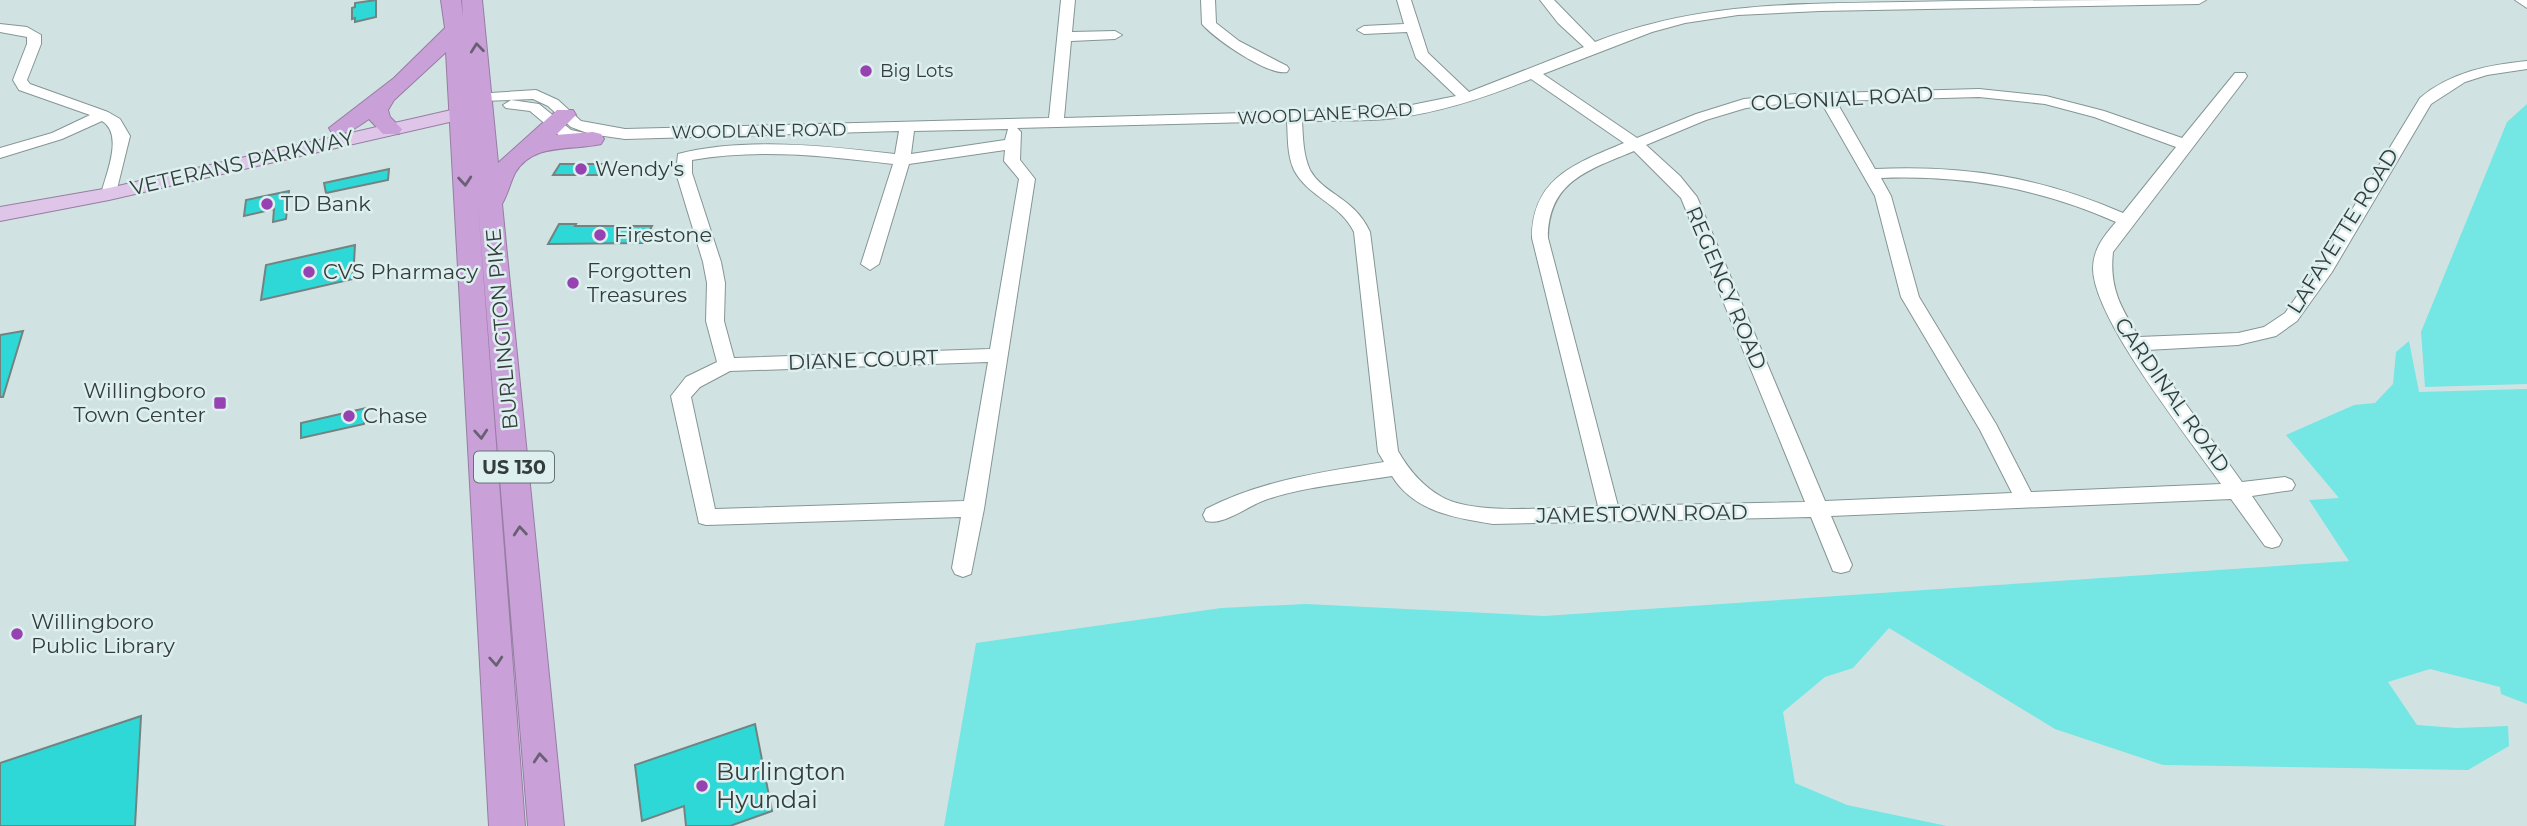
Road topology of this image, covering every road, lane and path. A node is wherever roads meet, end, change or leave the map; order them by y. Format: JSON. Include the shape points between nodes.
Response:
{"nodes":[{"id":1,"x":451,"y":0,"type":"edge"},
{"id":2,"x":472,"y":0,"type":"edge"},
{"id":3,"x":1068,"y":0,"type":"edge"},
{"id":4,"x":1208,"y":0,"type":"edge"},
{"id":5,"x":1404,"y":0,"type":"edge"},
{"id":6,"x":1547,"y":0,"type":"edge"},
{"id":7,"x":2199,"y":0,"type":"edge"},
{"id":8,"x":2522,"y":0,"type":"edge"},
{"id":9,"x":1842,"y":3,"type":"edge"},
{"id":10,"x":2527,"y":4,"type":"edge"},
{"id":11,"x":0,"y":28,"type":"edge"},
{"id":12,"x":1411,"y":28,"type":"junction"},
{"id":13,"x":455,"y":29,"type":"junction"},
{"id":14,"x":1364,"y":30,"type":"dead end"},
{"id":15,"x":1115,"y":35,"type":"dead end"},
{"id":16,"x":1064,"y":37,"type":"junction"},
{"id":17,"x":1593,"y":48,"type":"junction"},
{"id":18,"x":2527,"y":65,"type":"edge"},
{"id":19,"x":1282,"y":69,"type":"dead end"},
{"id":20,"x":1531,"y":73,"type":"junction"},
{"id":21,"x":2240,"y":76,"type":"dead end"},
{"id":22,"x":20,"y":80,"type":"junction"},
{"id":23,"x":0,"y":83,"type":"edge"},
{"id":24,"x":386,"y":95,"type":"junction"},
{"id":25,"x":1826,"y":97,"type":"junction"},
{"id":26,"x":1467,"y":98,"type":"junction"},
{"id":27,"x":471,"y":105,"type":"junction"},
{"id":28,"x":103,"y":115,"type":"junction"},
{"id":29,"x":1294,"y":117,"type":"junction"},
{"id":30,"x":560,"y":119,"type":"junction"},
{"id":31,"x":1056,"y":123,"type":"junction"},
{"id":32,"x":385,"y":124,"type":"junction"},
{"id":33,"x":1015,"y":124,"type":"junction"},
{"id":34,"x":907,"y":127,"type":"junction"},
{"id":35,"x":340,"y":128,"type":"junction"},
{"id":36,"x":683,"y":133,"type":"junction"},
{"id":37,"x":646,"y":134,"type":"junction"},
{"id":38,"x":593,"y":139,"type":"junction"},
{"id":39,"x":1012,"y":144,"type":"junction"},
{"id":40,"x":2186,"y":145,"type":"junction"},
{"id":41,"x":1636,"y":146,"type":"junction"},
{"id":42,"x":523,"y":150,"type":"junction"},
{"id":43,"x":0,"y":153,"type":"edge"},
{"id":44,"x":684,"y":158,"type":"junction"},
{"id":45,"x":902,"y":160,"type":"junction"},
{"id":46,"x":1871,"y":174,"type":"junction"},
{"id":47,"x":111,"y":185,"type":"junction"},
{"id":48,"x":0,"y":200,"type":"edge"},
{"id":49,"x":491,"y":206,"type":"junction"},
{"id":50,"x":0,"y":214,"type":"edge"},
{"id":51,"x":2126,"y":220,"type":"junction"},
{"id":52,"x":870,"y":264,"type":"dead end"},
{"id":53,"x":2134,"y":344,"type":"junction"},
{"id":54,"x":999,"y":355,"type":"junction"},
{"id":55,"x":727,"y":365,"type":"junction"},
{"id":56,"x":1396,"y":468,"type":"junction"},
{"id":57,"x":2285,"y":485,"type":"dead end"},
{"id":58,"x":2238,"y":490,"type":"junction"},
{"id":59,"x":2025,"y":499,"type":"junction"},
{"id":60,"x":1819,"y":508,"type":"junction"},
{"id":61,"x":974,"y":509,"type":"junction"},
{"id":62,"x":1213,"y":515,"type":"dead end"},
{"id":63,"x":1609,"y":515,"type":"junction"},
{"id":64,"x":2272,"y":540,"type":"dead end"},
{"id":65,"x":1841,"y":565,"type":"dead end"},
{"id":66,"x":963,"y":568,"type":"dead end"},
{"id":67,"x":507,"y":826,"type":"edge"},
{"id":68,"x":546,"y":826,"type":"edge"}],
"edges":[{"from":1,"to":13,"type":"highway","name":"BURLINGTON PIKE","number":"US 130"},
{"from":27,"to":2,"type":"highway","name":"BURLINGTON PIKE","number":"US 130","one_way":true},
{"from":3,"to":16,"type":"street"},
{"from":4,"to":19,"type":"street","via":[[1209,24],[1219,34]]},
{"from":5,"to":12,"type":"street"},
{"from":6,"to":17,"type":"street"},
{"from":7,"to":9,"type":"street","name":"WOODLANE ROAD"},
{"from":8,"to":10,"type":"street"},
{"from":9,"to":17,"type":"street","name":"WOODLANE ROAD","via":[[1702,16]]},
{"from":11,"to":22,"type":"street","via":[[34,35]]},
{"from":12,"to":14,"type":"street"},
{"from":12,"to":26,"type":"street","via":[[1427,64]]},
{"from":13,"to":24,"type":"highway","via":[[433,55]]},
{"from":13,"to":27,"type":"highway","name":"BURLINGTON PIKE","number":"US 130"},
{"from":15,"to":16,"type":"street"},
{"from":16,"to":31,"type":"street"},
{"from":17,"to":20,"type":"street","name":"WOODLANE ROAD"},
{"from":18,"to":53,"type":"street","name":"LAFAYETTE ROAD","via":[[2460,78],[2425,102],[2323,272],[2282,326],[2238,339]]},
{"from":20,"to":26,"type":"street","name":"WOODLANE ROAD"},
{"from":20,"to":41,"type":"street","name":"REGENCY ROAD"},
{"from":21,"to":40,"type":"street","name":"CARDINAL ROAD"},
{"from":22,"to":23,"type":"street"},
{"from":22,"to":28,"type":"street","via":[[33,92]]},
{"from":24,"to":32,"type":"highway","via":[[378,106]]},
{"from":24,"to":35,"type":"highway"},
{"from":25,"to":40,"type":"street","name":"COLONIAL ROAD","via":[[2020,96],[2085,109]]},
{"from":25,"to":41,"type":"street","name":"COLONIAL ROAD","via":[[1732,106]]},
{"from":25,"to":46,"type":"street"},
{"from":26,"to":29,"type":"street","name":"WOODLANE ROAD","via":[[1414,112]]},
{"from":27,"to":30,"type":"street","name":"WOODLANE ROAD","via":[[534,107]]},
{"from":27,"to":32,"type":"main road","name":"VETERANS PARKWAY"},
{"from":27,"to":49,"type":"highway","name":"BURLINGTON PIKE","number":"US 130"},
{"from":27,"to":67,"type":"highway","name":"BURLINGTON PIKE","number":"US 130","one_way":true},
{"from":28,"to":43,"type":"street","via":[[57,136]]},
{"from":28,"to":47,"type":"street","via":[[115,122],[122,135]]},
{"from":29,"to":31,"type":"street","name":"WOODLANE ROAD"},
{"from":29,"to":56,"type":"street","name":"JAMESTOWN ROAD","via":[[1303,170],[1315,185],[1345,205],[1362,232],[1385,438]]},
{"from":30,"to":37,"type":"street","name":"WOODLANE ROAD","via":[[590,129]]},
{"from":30,"to":38,"type":"street","name":"WOODLANE ROAD","via":[[566,134]]},
{"from":30,"to":42,"type":"highway"},
{"from":31,"to":33,"type":"street","name":"WOODLANE ROAD"},
{"from":32,"to":35,"type":"main road","name":"VETERANS PARKWAY"},
{"from":32,"to":47,"type":"main road","name":"VETERANS PARKWAY"},
{"from":33,"to":34,"type":"street","name":"WOODLANE ROAD"},
{"from":33,"to":39,"type":"street"},
{"from":34,"to":36,"type":"street","name":"WOODLANE ROAD"},
{"from":34,"to":45,"type":"street"},
{"from":35,"to":47,"type":"main road","name":"VETERANS PARKWAY"},
{"from":36,"to":37,"type":"street","name":"WOODLANE ROAD"},
{"from":36,"to":44,"type":"street"},
{"from":37,"to":38,"type":"street","name":"WOODLANE ROAD"},
{"from":38,"to":42,"type":"highway"},
{"from":39,"to":45,"type":"street"},
{"from":39,"to":54,"type":"street","via":[[1012,161],[1027,179]]},
{"from":40,"to":51,"type":"street","name":"CARDINAL ROAD"},
{"from":41,"to":60,"type":"street","name":"REGENCY ROAD","via":[[1672,175],[1689,197]]},
{"from":41,"to":63,"type":"street","name":"COLONIAL ROAD","via":[[1571,174],[1547,198],[1540,220],[1542,248]]},
{"from":42,"to":49,"type":"highway","via":[[506,168]]},
{"from":44,"to":45,"type":"street","via":[[712,152],[817,150]]},
{"from":44,"to":55,"type":"street","via":[[684,173],[712,262],[715,321]]},
{"from":45,"to":52,"type":"street"},
{"from":46,"to":51,"type":"street","via":[[1945,173],[2002,180],[2058,194]]},
{"from":46,"to":59,"type":"street","via":[[1886,206],[1910,297]]},
{"from":47,"to":48,"type":"main road","name":"VETERANS PARKWAY"},
{"from":47,"to":50,"type":"main road","name":"VETERANS PARKWAY"},
{"from":68,"to":49,"type":"highway","name":"BURLINGTON PIKE","number":"US 130","one_way":true},
{"from":51,"to":53,"type":"street","name":"CARDINAL ROAD","via":[[2104,252],[2102,270],[2109,303]]},
{"from":53,"to":58,"type":"street","name":"CARDINAL ROAD"},
{"from":54,"to":55,"type":"street","name":"DIANE COURT"},
{"from":54,"to":61,"type":"street"},
{"from":55,"to":61,"type":"street","via":[[693,382],[681,396],[706,517]]},
{"from":56,"to":62,"type":"street","via":[[1271,488]]},
{"from":56,"to":63,"type":"street","name":"JAMESTOWN ROAD","via":[[1419,493],[1454,510],[1503,517]]},
{"from":57,"to":58,"type":"street","name":"JAMESTOWN ROAD"},
{"from":58,"to":59,"type":"street","name":"JAMESTOWN ROAD"},
{"from":58,"to":64,"type":"street","name":"CARDINAL ROAD"},
{"from":59,"to":60,"type":"street","name":"JAMESTOWN ROAD"},
{"from":60,"to":63,"type":"street","name":"JAMESTOWN ROAD"},
{"from":60,"to":65,"type":"street","name":"REGENCY ROAD"},
{"from":61,"to":66,"type":"street"}]}
